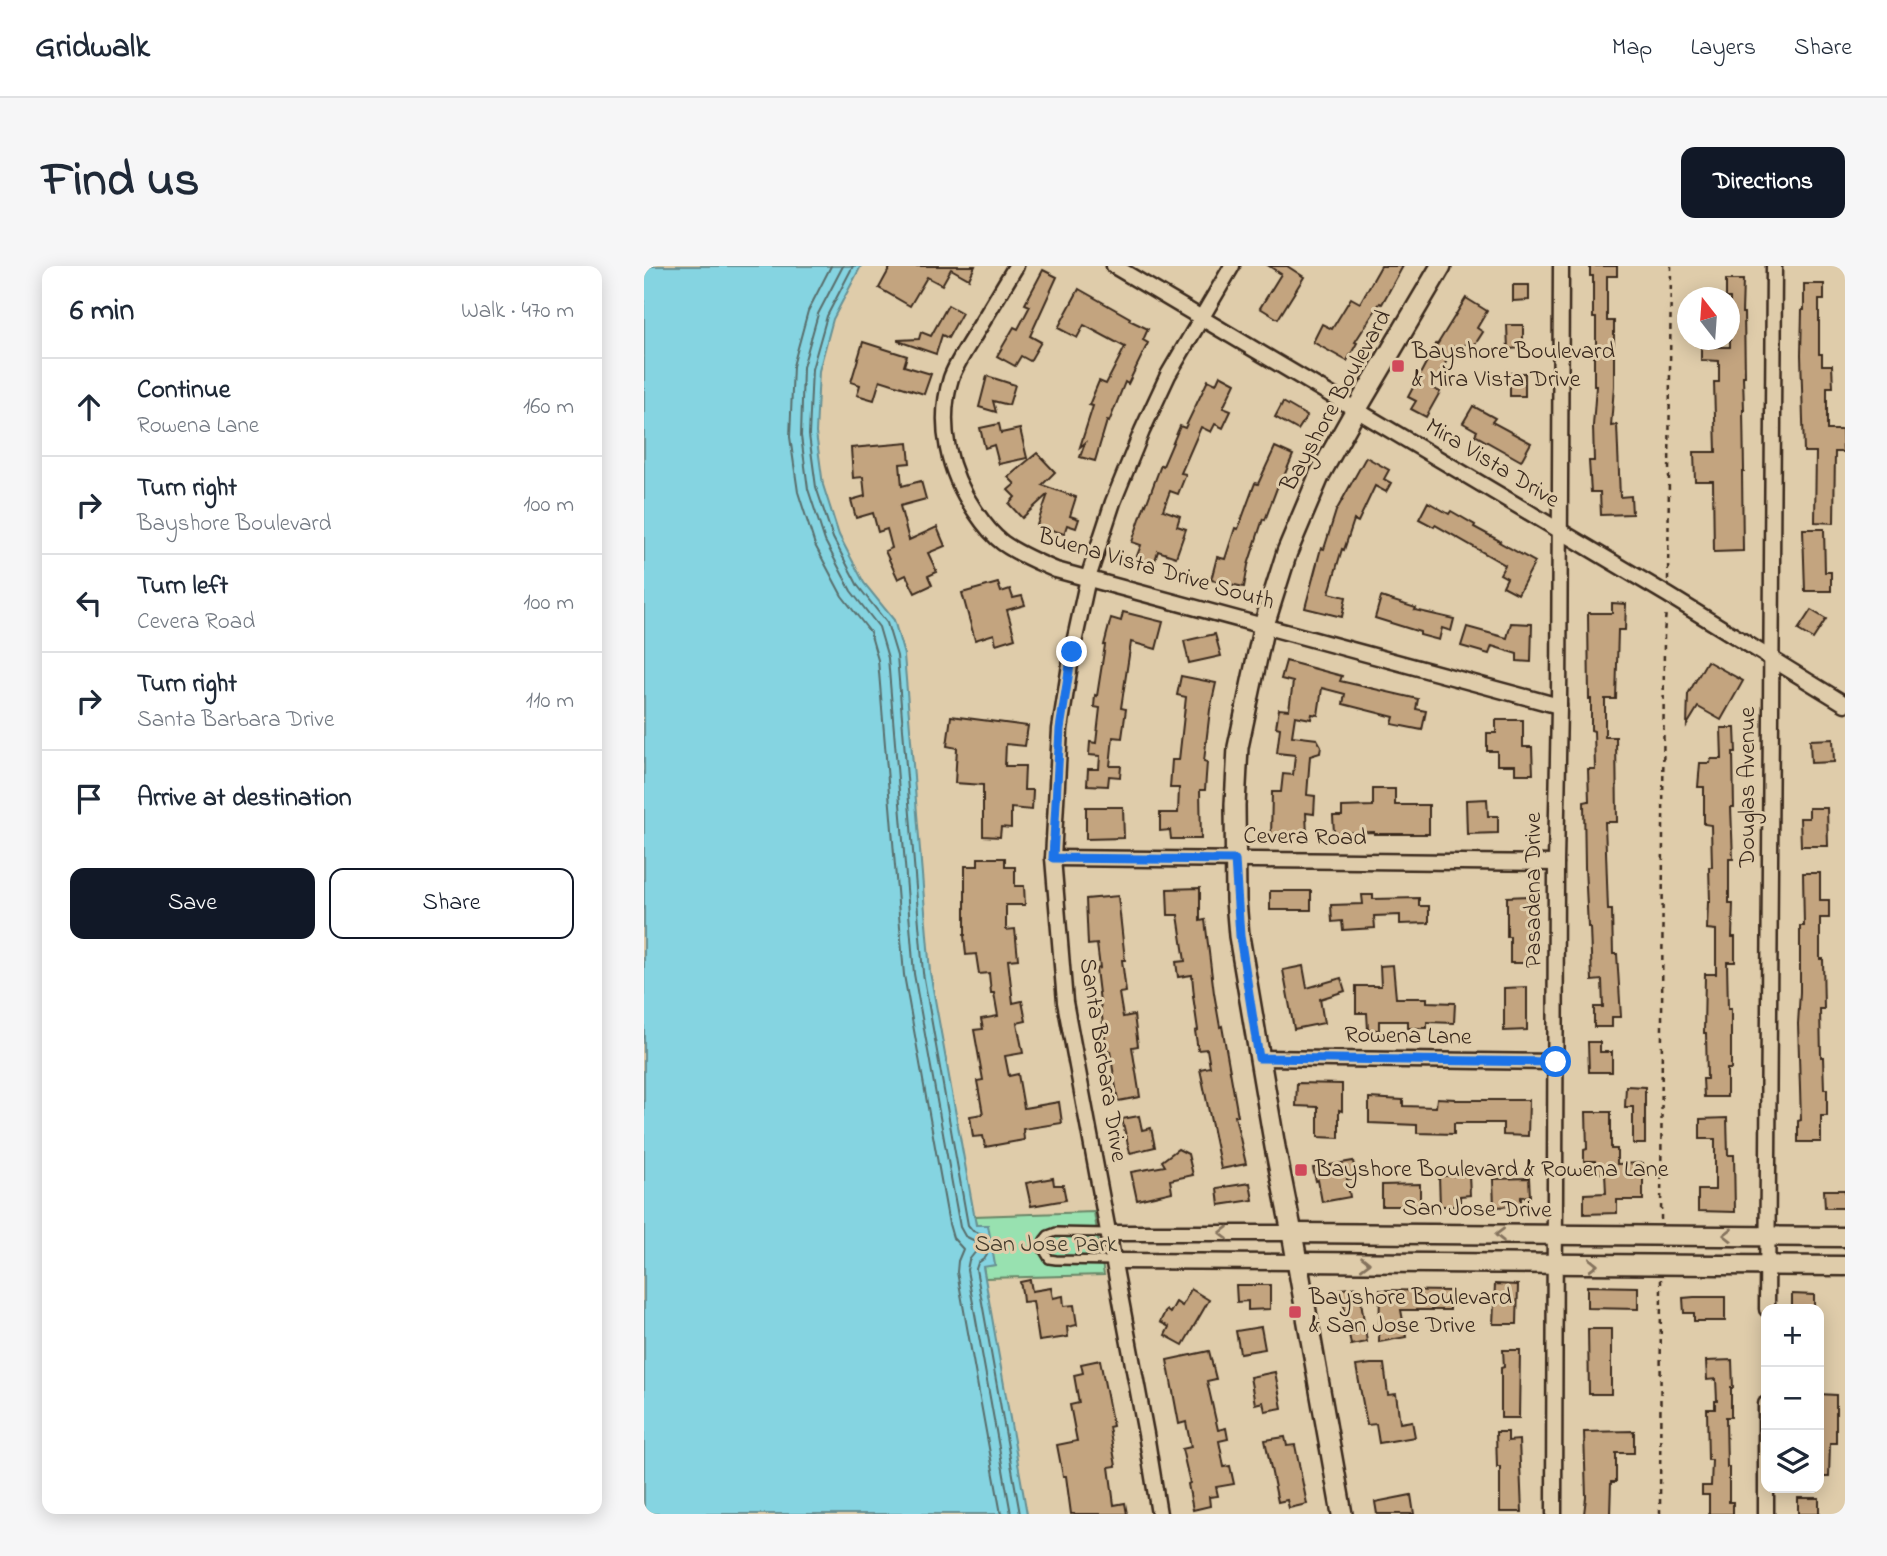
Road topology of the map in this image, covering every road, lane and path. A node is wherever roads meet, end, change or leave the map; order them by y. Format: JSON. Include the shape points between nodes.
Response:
{"nodes":[{"id":1,"x":1016,"y":266,"type":"edge"},
{"id":2,"x":1114,"y":266,"type":"edge"},
{"id":3,"x":1232,"y":266,"type":"edge"},
{"id":4,"x":1441,"y":266,"type":"edge"},
{"id":5,"x":1561,"y":266,"type":"edge"},
{"id":6,"x":1671,"y":266,"type":"edge"},
{"id":7,"x":1774,"y":266,"type":"edge"},
{"id":8,"x":1201,"y":319,"type":"junction"},
{"id":9,"x":1356,"y":410,"type":"junction"},
{"id":10,"x":1559,"y":531,"type":"junction"},
{"id":11,"x":1088,"y":578,"type":"junction"},
{"id":12,"x":1668,"y":595,"type":"junction"},
{"id":13,"x":1264,"y":625,"type":"junction"},
{"id":14,"x":1772,"y":658,"type":"junction"},
{"id":15,"x":1845,"y":704,"type":"edge"},
{"id":16,"x":1559,"y":706,"type":"junction"},
{"id":17,"x":1053,"y":858,"type":"junction"},
{"id":18,"x":1235,"y":860,"type":"junction"},
{"id":19,"x":1556,"y":863,"type":"junction"},
{"id":20,"x":1259,"y":1058,"type":"junction"},
{"id":21,"x":1556,"y":1062,"type":"junction"},
{"id":22,"x":1108,"y":1233,"type":"junction"},
{"id":23,"x":1292,"y":1233,"type":"junction"},
{"id":24,"x":1554,"y":1235,"type":"junction"},
{"id":25,"x":1767,"y":1235,"type":"junction"},
{"id":26,"x":1661,"y":1236,"type":"junction"},
{"id":27,"x":1845,"y":1237,"type":"edge"},
{"id":28,"x":1114,"y":1261,"type":"junction"},
{"id":29,"x":1297,"y":1262,"type":"junction"},
{"id":30,"x":1554,"y":1264,"type":"junction"},
{"id":31,"x":1661,"y":1266,"type":"junction"},
{"id":32,"x":1767,"y":1266,"type":"junction"},
{"id":33,"x":1845,"y":1266,"type":"edge"},
{"id":34,"x":1767,"y":1304,"type":"edge"},
{"id":35,"x":1766,"y":1430,"type":"edge"},
{"id":36,"x":1159,"y":1514,"type":"edge"},
{"id":37,"x":1342,"y":1514,"type":"edge"},
{"id":38,"x":1554,"y":1514,"type":"edge"},
{"id":39,"x":1660,"y":1514,"type":"edge"},
{"id":40,"x":1766,"y":1514,"type":"edge"}],
"edges":[{"from":1,"to":11,"type":"street","name":"Buena Vista Drive South","via":[[952,377],[945,411],[948,452],[967,499],[1001,542],[1056,570]]},
{"from":2,"to":8,"type":"street","name":"Mira Vista Drive"},
{"from":3,"to":8,"type":"street","name":"Santa Barbara Drive"},
{"from":4,"to":9,"type":"main road","name":"Bayshore Boulevard"},
{"from":5,"to":10,"type":"street","name":"Pasadena Drive"},
{"from":6,"to":12,"type":"path"},
{"from":7,"to":14,"type":"street","name":"Douglas Avenue"},
{"from":8,"to":9,"type":"street","name":"Mira Vista Drive"},
{"from":8,"to":11,"type":"street","name":"Santa Barbara Drive","via":[[1142,431]]},
{"from":9,"to":10,"type":"street","name":"Mira Vista Drive"},
{"from":9,"to":13,"type":"main road","name":"Bayshore Boulevard","via":[[1315,485]]},
{"from":10,"to":12,"type":"street","name":"Mira Vista Drive"},
{"from":10,"to":16,"type":"street","name":"Pasadena Drive"},
{"from":11,"to":13,"type":"street","name":"Buena Vista Drive South"},
{"from":11,"to":17,"type":"street","name":"Santa Barbara Drive","via":[[1060,729]]},
{"from":12,"to":14,"type":"street","name":"Mira Vista Drive"},
{"from":12,"to":26,"type":"path","via":[[1664,634]]},
{"from":13,"to":16,"type":"street","name":"Buena Vista Drive South"},
{"from":13,"to":18,"type":"main road","name":"Bayshore Boulevard","via":[[1238,747]]},
{"from":14,"to":15,"type":"street","name":"Mira Vista Drive"},
{"from":14,"to":25,"type":"street","name":"Douglas Avenue"},
{"from":16,"to":19,"type":"street","name":"Pasadena Drive"},
{"from":17,"to":18,"type":"street","name":"Cevera Road"},
{"from":17,"to":22,"type":"street","name":"Santa Barbara Drive","via":[[1065,1002]]},
{"from":18,"to":19,"type":"street","name":"Cevera Road"},
{"from":18,"to":20,"type":"main road","name":"Bayshore Boulevard","via":[[1240,936]]},
{"from":19,"to":21,"type":"street","name":"Pasadena Drive"},
{"from":20,"to":21,"type":"street","name":"Rowena Lane"},
{"from":20,"to":23,"type":"main road","name":"Bayshore Boulevard"},
{"from":21,"to":24,"type":"street","name":"Pasadena Drive"},
{"from":23,"to":22,"type":"street","name":"San Jose Drive","one_way":true},
{"from":22,"to":28,"type":"street","name":"Santa Barbara Drive"},
{"from":22,"to":28,"type":"lane","via":[[1056,1232],[1044,1240],[1043,1249],[1049,1259]]},
{"from":24,"to":23,"type":"street","name":"San Jose Drive","one_way":true},
{"from":23,"to":29,"type":"main road","name":"Bayshore Boulevard"},
{"from":24,"to":26,"type":"street","name":"San Jose Drive"},
{"from":24,"to":30,"type":"street","name":"Pasadena Drive"},
{"from":25,"to":26,"type":"street","name":"San Jose Drive","one_way":true},
{"from":25,"to":27,"type":"street","name":"San Jose Drive"},
{"from":25,"to":32,"type":"street","name":"Douglas Avenue"},
{"from":28,"to":29,"type":"street"},
{"from":28,"to":36,"type":"street","name":"Santa Barbara Drive"},
{"from":29,"to":30,"type":"street","one_way":true},
{"from":29,"to":37,"type":"main road","name":"Bayshore Boulevard"},
{"from":30,"to":31,"type":"street","one_way":true},
{"from":30,"to":38,"type":"street","name":"Pasadena Drive"},
{"from":31,"to":32,"type":"street"},
{"from":31,"to":39,"type":"path"},
{"from":32,"to":33,"type":"street"},
{"from":32,"to":34,"type":"street","name":"Douglas Avenue"},
{"from":35,"to":40,"type":"street"}]}
